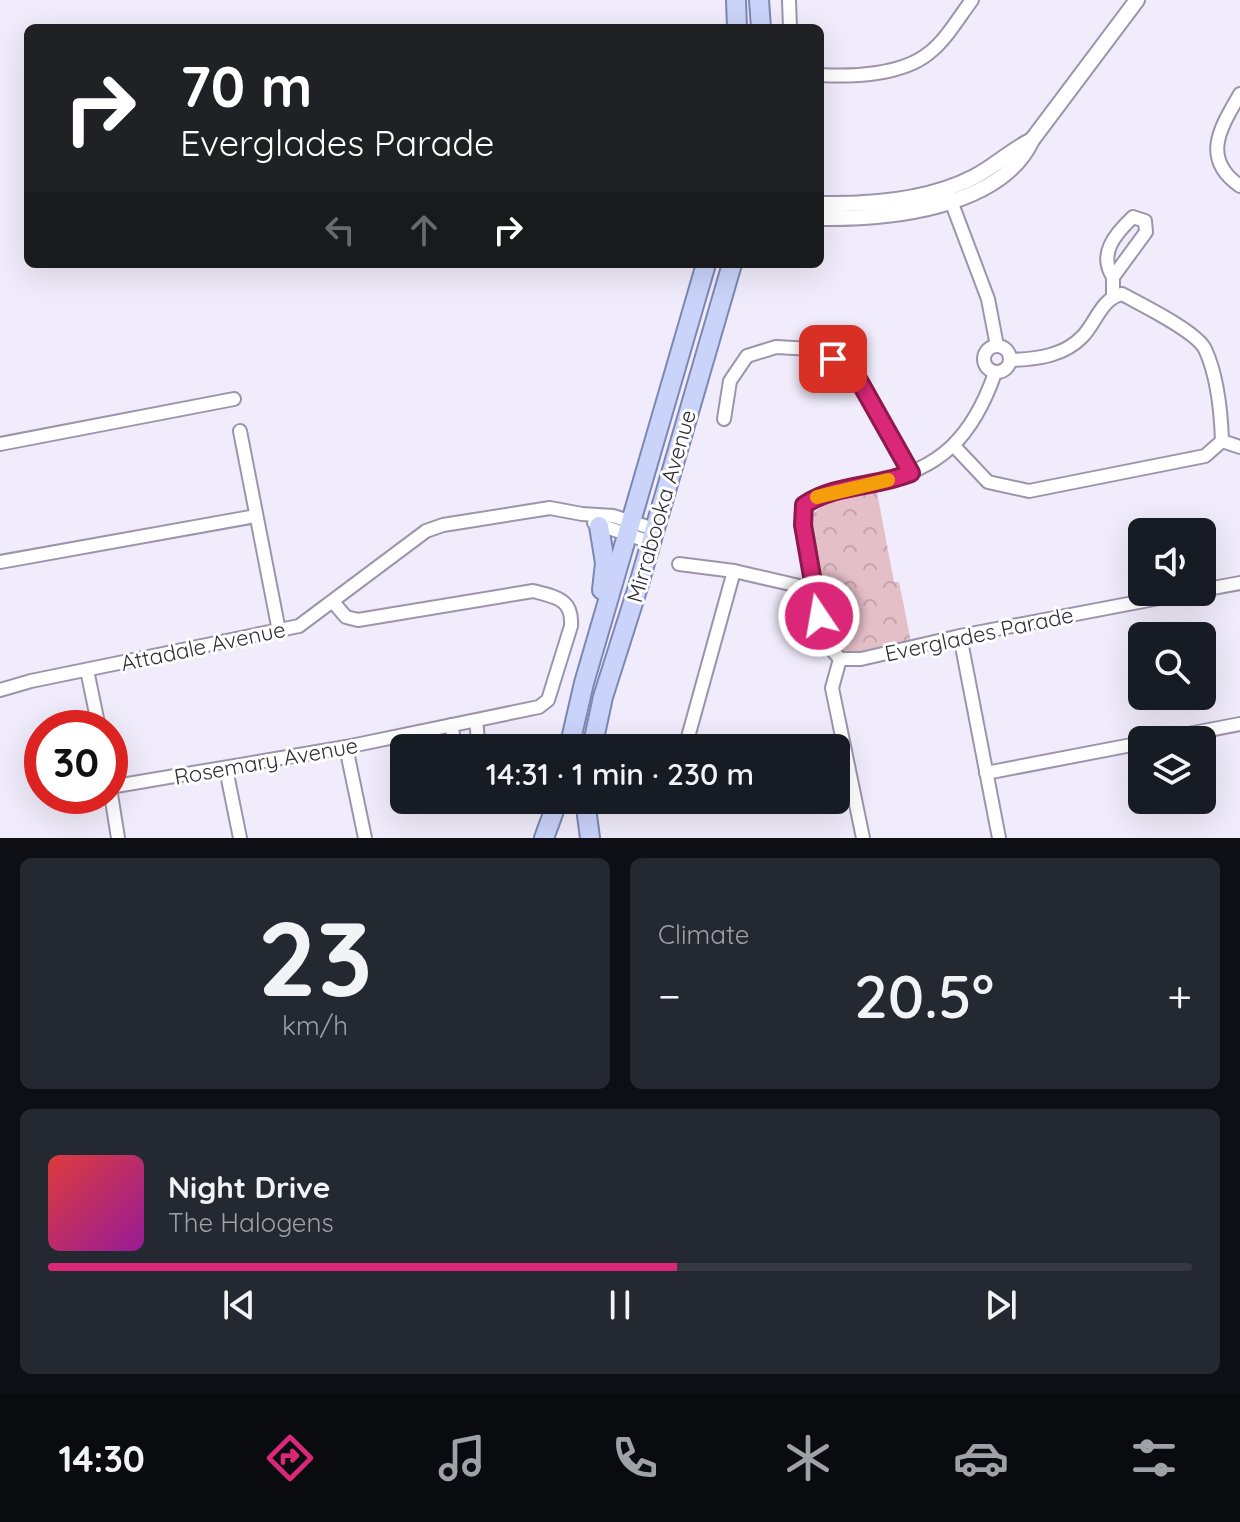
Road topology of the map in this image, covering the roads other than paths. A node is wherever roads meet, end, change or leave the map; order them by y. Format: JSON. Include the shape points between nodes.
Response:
{"nodes":[{"id":1,"x":736,"y":0,"type":"edge"},
{"id":2,"x":759,"y":0,"type":"edge"},
{"id":3,"x":789,"y":0,"type":"edge"},
{"id":4,"x":972,"y":0,"type":"edge"},
{"id":5,"x":1137,"y":0,"type":"edge"},
{"id":6,"x":737,"y":24,"type":"edge"},
{"id":7,"x":761,"y":24,"type":"edge"},
{"id":8,"x":790,"y":24,"type":"edge"},
{"id":9,"x":824,"y":75,"type":"edge"},
{"id":10,"x":1240,"y":94,"type":"edge"},
{"id":11,"x":1240,"y":186,"type":"edge"},
{"id":12,"x":949,"y":195,"type":"junction"},
{"id":13,"x":824,"y":204,"type":"edge"},
{"id":14,"x":824,"y":218,"type":"edge"},
{"id":15,"x":705,"y":268,"type":"edge"},
{"id":16,"x":731,"y":268,"type":"edge"},
{"id":17,"x":1113,"y":277,"type":"junction"},
{"id":18,"x":1113,"y":296,"type":"junction"},
{"id":19,"x":997,"y":346,"type":"junction"},
{"id":20,"x":1011,"y":360,"type":"junction"},
{"id":21,"x":995,"y":373,"type":"junction"},
{"id":22,"x":234,"y":399,"type":"dead end"},
{"id":23,"x":724,"y":419,"type":"dead end"},
{"id":24,"x":240,"y":431,"type":"dead end"},
{"id":25,"x":1222,"y":441,"type":"junction"},
{"id":26,"x":0,"y":444,"type":"edge"},
{"id":27,"x":954,"y":446,"type":"junction"},
{"id":28,"x":1240,"y":447,"type":"edge"},
{"id":29,"x":911,"y":473,"type":"junction"},
{"id":30,"x":582,"y":514,"type":"junction"},
{"id":31,"x":256,"y":516,"type":"junction"},
{"id":32,"x":599,"y":526,"type":"junction"},
{"id":33,"x":629,"y":528,"type":"junction"},
{"id":34,"x":652,"y":535,"type":"junction"},
{"id":35,"x":0,"y":562,"type":"edge"},
{"id":36,"x":679,"y":564,"type":"dead end"},
{"id":37,"x":734,"y":571,"type":"junction"},
{"id":38,"x":1240,"y":583,"type":"edge"},
{"id":39,"x":1216,"y":587,"type":"edge"},
{"id":40,"x":812,"y":589,"type":"junction"},
{"id":41,"x":333,"y":602,"type":"junction"},
{"id":42,"x":1128,"y":604,"type":"edge"},
{"id":43,"x":279,"y":631,"type":"junction"},
{"id":44,"x":960,"y":636,"type":"junction"},
{"id":45,"x":597,"y":637,"type":"junction"},
{"id":46,"x":840,"y":659,"type":"junction"},
{"id":47,"x":87,"y":670,"type":"junction"},
{"id":48,"x":0,"y":681,"type":"edge"},
{"id":49,"x":31,"y":681,"type":"junction"},
{"id":50,"x":0,"y":690,"type":"edge"},
{"id":51,"x":95,"y":710,"type":"edge"},
{"id":52,"x":476,"y":721,"type":"junction"},
{"id":53,"x":1240,"y":724,"type":"edge"},
{"id":54,"x":451,"y":725,"type":"junction"},
{"id":55,"x":1216,"y":729,"type":"edge"},
{"id":56,"x":453,"y":734,"type":"edge"},
{"id":57,"x":477,"y":734,"type":"edge"},
{"id":58,"x":573,"y":734,"type":"edge"},
{"id":59,"x":595,"y":734,"type":"edge"},
{"id":60,"x":689,"y":734,"type":"edge"},
{"id":61,"x":1128,"y":746,"type":"edge"},
{"id":62,"x":346,"y":747,"type":"junction"},
{"id":63,"x":226,"y":769,"type":"junction"},
{"id":64,"x":986,"y":773,"type":"junction"},
{"id":65,"x":128,"y":785,"type":"edge"},
{"id":66,"x":114,"y":814,"type":"edge"},
{"id":67,"x":553,"y":814,"type":"edge"},
{"id":68,"x":587,"y":814,"type":"edge"},
{"id":69,"x":118,"y":838,"type":"edge"},
{"id":70,"x":240,"y":838,"type":"edge"},
{"id":71,"x":365,"y":838,"type":"edge"},
{"id":72,"x":544,"y":838,"type":"edge"},
{"id":73,"x":590,"y":838,"type":"edge"},
{"id":74,"x":863,"y":838,"type":"edge"},
{"id":75,"x":999,"y":838,"type":"edge"}],
"edges":[{"from":1,"to":6,"type":"main road"},
{"from":2,"to":7,"type":"main road"},
{"from":3,"to":8,"type":"street"},
{"from":4,"to":9,"type":"street","via":[[921,59],[882,71]]},
{"from":5,"to":12,"type":"street","via":[[1032,140]]},
{"from":10,"to":11,"type":"street","via":[[1218,131],[1218,158],[1226,176]]},
{"from":12,"to":13,"type":"street"},
{"from":12,"to":14,"type":"street","via":[[903,213]]},
{"from":12,"to":19,"type":"street","via":[[988,299]]},
{"from":15,"to":33,"type":"main road","name":"Mirrabooka Avenue"},
{"from":16,"to":34,"type":"main road","name":"Mirrabooka Avenue"},
{"from":17,"to":17,"type":"street","via":[[1146,232],[1145,221],[1133,217],[1105,255]]},
{"from":17,"to":18,"type":"street"},
{"from":18,"to":20,"type":"street","via":[[1073,345],[1045,357]]},
{"from":18,"to":25,"type":"street","via":[[1122,294],[1162,315],[1204,346],[1220,404]]},
{"from":19,"to":20,"type":"street"},
{"from":19,"to":21,"type":"street","via":[[984,356],[987,368]]},
{"from":20,"to":21,"type":"street"},
{"from":21,"to":27,"type":"street","via":[[979,412]]},
{"from":22,"to":26,"type":"street"},
{"from":23,"to":29,"type":"street","via":[[730,381],[747,356],[776,347],[813,349],[853,370]]},
{"from":24,"to":31,"type":"street"},
{"from":25,"to":27,"type":"street","via":[[1205,456],[1029,491],[988,482]]},
{"from":25,"to":28,"type":"street"},
{"from":27,"to":29,"type":"street"},
{"from":29,"to":40,"type":"street","via":[[820,494],[804,505]]},
{"from":30,"to":32,"type":"street","name":"Attadale Avenue"},
{"from":30,"to":33,"type":"street","name":"Attadale Avenue","via":[[613,516]]},
{"from":30,"to":41,"type":"street","name":"Attadale Avenue","via":[[550,508],[434,528]]},
{"from":31,"to":35,"type":"street"},
{"from":31,"to":43,"type":"street"},
{"from":32,"to":33,"type":"street","name":"Attadale Avenue"},
{"from":32,"to":45,"type":"main road","via":[[605,563]]},
{"from":33,"to":34,"type":"street","name":"Attadale Avenue"},
{"from":33,"to":45,"type":"main road","name":"Mirrabooka Avenue"},
{"from":34,"to":59,"type":"main road","name":"Mirrabooka Avenue"},
{"from":36,"to":37,"type":"street"},
{"from":37,"to":40,"type":"street"},
{"from":37,"to":60,"type":"street"},
{"from":38,"to":39,"type":"street"},
{"from":40,"to":46,"type":"street","via":[[826,643]]},
{"from":41,"to":43,"type":"street","name":"Attadale Avenue","via":[[299,626]]},
{"from":41,"to":52,"type":"street","name":"Rosemary Avenue","via":[[346,617],[358,620],[525,591],[557,597],[568,606],[571,626],[548,700],[539,707]]},
{"from":42,"to":44,"type":"street","name":"Everglades Parade"},
{"from":43,"to":47,"type":"street","name":"Attadale Avenue"},
{"from":44,"to":46,"type":"street","name":"Everglades Parade"},
{"from":44,"to":64,"type":"street"},
{"from":45,"to":58,"type":"main road","name":"Mirrabooka Avenue"},
{"from":46,"to":74,"type":"street","via":[[832,688]]},
{"from":47,"to":49,"type":"street","name":"Attadale Avenue"},
{"from":47,"to":51,"type":"street"},
{"from":48,"to":49,"type":"street","name":"Attadale Avenue"},
{"from":49,"to":50,"type":"street","name":"Attadale Avenue"},
{"from":52,"to":54,"type":"street","name":"Rosemary Avenue"},
{"from":52,"to":57,"type":"street"},
{"from":53,"to":55,"type":"street"},
{"from":54,"to":56,"type":"street"},
{"from":54,"to":62,"type":"street","name":"Rosemary Avenue"},
{"from":61,"to":64,"type":"street"},
{"from":62,"to":63,"type":"street","name":"Rosemary Avenue"},
{"from":62,"to":71,"type":"street"},
{"from":63,"to":65,"type":"street","name":"Rosemary Avenue"},
{"from":63,"to":70,"type":"street"},
{"from":64,"to":75,"type":"street"},
{"from":66,"to":69,"type":"street"},
{"from":67,"to":72,"type":"main road"},
{"from":68,"to":73,"type":"main road"}]}
